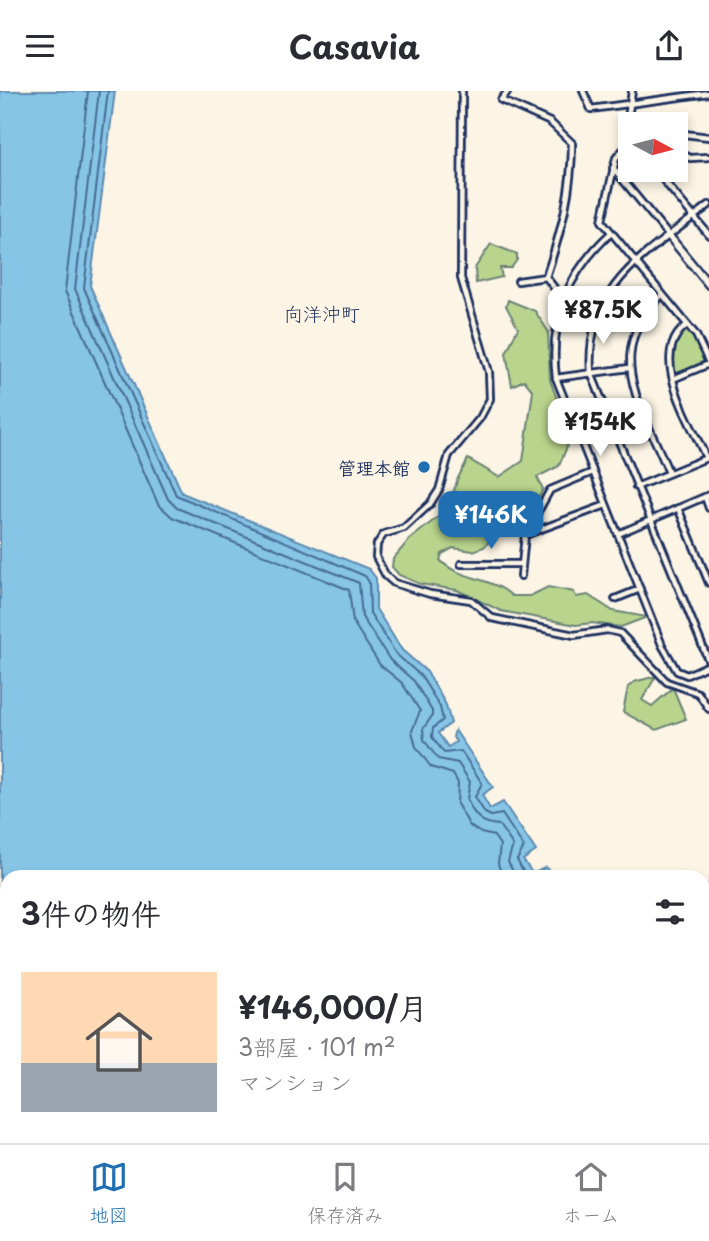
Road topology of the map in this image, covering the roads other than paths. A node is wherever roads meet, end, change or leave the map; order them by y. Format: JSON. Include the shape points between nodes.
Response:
{"nodes":[{"id":1,"x":462,"y":91,"type":"edge"},
{"id":2,"x":508,"y":91,"type":"edge"},
{"id":3,"x":593,"y":91,"type":"edge"},
{"id":4,"x":632,"y":91,"type":"edge"},
{"id":5,"x":584,"y":92,"type":"edge"},
{"id":6,"x":699,"y":93,"type":"edge"},
{"id":7,"x":709,"y":93,"type":"edge"},
{"id":8,"x":630,"y":103,"type":"junction"},
{"id":9,"x":629,"y":112,"type":"edge"},
{"id":10,"x":688,"y":134,"type":"edge"},
{"id":11,"x":709,"y":137,"type":"edge"},
{"id":12,"x":618,"y":156,"type":"edge"},
{"id":13,"x":688,"y":157,"type":"edge"},
{"id":14,"x":709,"y":157,"type":"edge"},
{"id":15,"x":612,"y":167,"type":"junction"},
{"id":16,"x":664,"y":182,"type":"edge"},
{"id":17,"x":709,"y":205,"type":"edge"},
{"id":18,"x":694,"y":217,"type":"junction"},
{"id":19,"x":611,"y":233,"type":"junction"},
{"id":20,"x":709,"y":235,"type":"edge"},
{"id":21,"x":669,"y":236,"type":"junction"},
{"id":22,"x":636,"y":263,"type":"junction"},
{"id":23,"x":546,"y":277,"type":"junction"},
{"id":24,"x":518,"y":281,"type":"dead end"},
{"id":25,"x":709,"y":285,"type":"edge"},
{"id":26,"x":662,"y":295,"type":"junction"},
{"id":27,"x":562,"y":298,"type":"junction"},
{"id":28,"x":687,"y":325,"type":"junction"},
{"id":29,"x":709,"y":364,"type":"edge"},
{"id":30,"x":629,"y":368,"type":"junction"},
{"id":31,"x":591,"y":373,"type":"junction"},
{"id":32,"x":555,"y":378,"type":"junction"},
{"id":33,"x":673,"y":379,"type":"junction"},
{"id":34,"x":707,"y":458,"type":"edge"},
{"id":35,"x":593,"y":472,"type":"junction"},
{"id":36,"x":669,"y":473,"type":"junction"},
{"id":37,"x":636,"y":487,"type":"junction"},
{"id":38,"x":707,"y":496,"type":"edge"},
{"id":39,"x":606,"y":505,"type":"junction"},
{"id":40,"x":709,"y":507,"type":"edge"},
{"id":41,"x":678,"y":508,"type":"junction"},
{"id":42,"x":650,"y":520,"type":"junction"},
{"id":43,"x":618,"y":534,"type":"junction"},
{"id":44,"x":525,"y":535,"type":"junction"},
{"id":45,"x":461,"y":564,"type":"dead end"},
{"id":46,"x":522,"y":564,"type":"junction"},
{"id":47,"x":521,"y":576,"type":"dead end"},
{"id":48,"x":709,"y":583,"type":"edge"},
{"id":49,"x":640,"y":589,"type":"junction"},
{"id":50,"x":615,"y":599,"type":"dead end"},
{"id":51,"x":709,"y":663,"type":"edge"},
{"id":52,"x":709,"y":709,"type":"edge"}],
"edges":[{"from":1,"to":52,"type":"street","via":[[461,278],[489,372],[490,399],[449,455],[430,504],[404,528],[384,534],[376,557],[394,583],[471,600],[482,612],[506,621],[574,635],[607,629],[620,633],[667,682],[698,693]]},
{"from":2,"to":23,"type":"street","via":[[501,100],[550,122],[572,143],[572,183]]},
{"from":3,"to":5,"type":"street"},
{"from":4,"to":8,"type":"street"},
{"from":5,"to":8,"type":"street","via":[[591,109]]},
{"from":6,"to":7,"type":"street"},
{"from":6,"to":8,"type":"street"},
{"from":8,"to":9,"type":"street"},
{"from":10,"to":11,"type":"street"},
{"from":12,"to":15,"type":"street"},
{"from":13,"to":14,"type":"street"},
{"from":15,"to":19,"type":"street","via":[[602,221]]},
{"from":15,"to":21,"type":"street"},
{"from":16,"to":18,"type":"street"},
{"from":17,"to":18,"type":"street"},
{"from":18,"to":20,"type":"street"},
{"from":18,"to":21,"type":"street"},
{"from":19,"to":22,"type":"street"},
{"from":19,"to":27,"type":"street","via":[[578,269]]},
{"from":21,"to":22,"type":"street"},
{"from":21,"to":25,"type":"street"},
{"from":22,"to":26,"type":"street"},
{"from":22,"to":31,"type":"street","via":[[606,296],[597,314],[591,336]]},
{"from":23,"to":24,"type":"street"},
{"from":23,"to":27,"type":"street"},
{"from":26,"to":28,"type":"street"},
{"from":26,"to":30,"type":"street","via":[[639,320],[631,341]]},
{"from":27,"to":32,"type":"street","via":[[554,340]]},
{"from":28,"to":29,"type":"street"},
{"from":28,"to":33,"type":"street","via":[[675,335],[669,351]]},
{"from":29,"to":33,"type":"street"},
{"from":30,"to":31,"type":"street"},
{"from":30,"to":36,"type":"street"},
{"from":31,"to":32,"type":"street"},
{"from":31,"to":37,"type":"street"},
{"from":32,"to":35,"type":"street"},
{"from":33,"to":34,"type":"street"},
{"from":34,"to":36,"type":"street"},
{"from":35,"to":39,"type":"street"},
{"from":35,"to":44,"type":"street","via":[[551,490]]},
{"from":36,"to":37,"type":"street"},
{"from":37,"to":42,"type":"street"},
{"from":38,"to":40,"type":"street"},
{"from":38,"to":41,"type":"street"},
{"from":39,"to":43,"type":"street"},
{"from":39,"to":44,"type":"street"},
{"from":41,"to":42,"type":"street"},
{"from":41,"to":48,"type":"street"},
{"from":42,"to":43,"type":"street"},
{"from":42,"to":51,"type":"street"},
{"from":43,"to":49,"type":"street"},
{"from":44,"to":46,"type":"street"},
{"from":45,"to":46,"type":"street"},
{"from":46,"to":47,"type":"street"},
{"from":49,"to":50,"type":"street"},
{"from":49,"to":51,"type":"street","via":[[677,671],[687,675]]}]}
